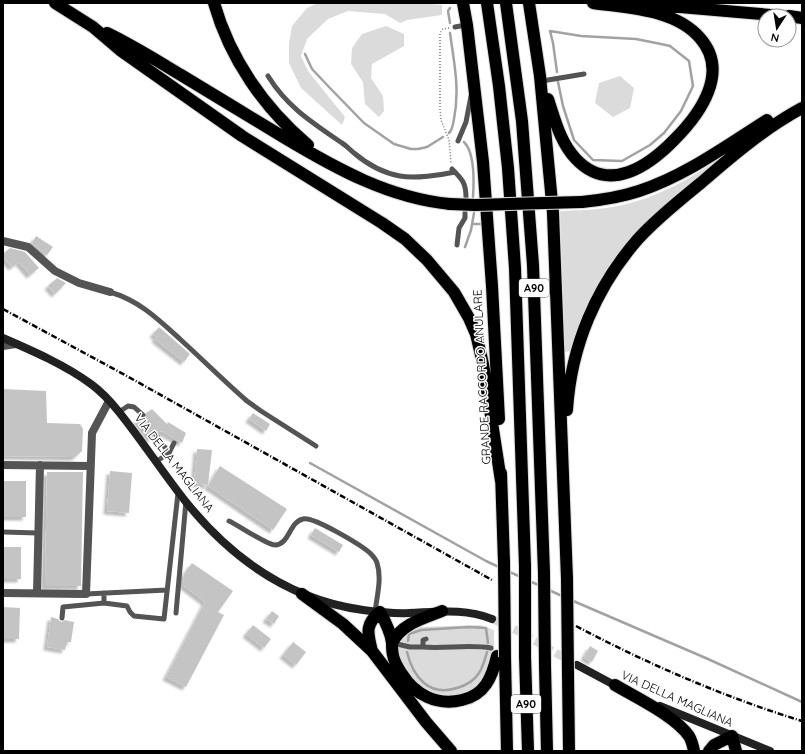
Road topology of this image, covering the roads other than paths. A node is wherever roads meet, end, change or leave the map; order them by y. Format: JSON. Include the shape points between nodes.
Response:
{"nodes":[{"id":1,"x":55,"y":3,"type":"edge"},
{"id":2,"x":214,"y":3,"type":"edge"},
{"id":3,"x":463,"y":3,"type":"edge"},
{"id":4,"x":487,"y":3,"type":"edge"},
{"id":5,"x":506,"y":3,"type":"edge"},
{"id":6,"x":529,"y":3,"type":"edge"},
{"id":7,"x":593,"y":3,"type":"edge"},
{"id":8,"x":628,"y":3,"type":"edge"},
{"id":9,"x":757,"y":14,"type":"edge"},
{"id":10,"x":467,"y":25,"type":"junction"},
{"id":11,"x":93,"y":27,"type":"junction"},
{"id":12,"x":454,"y":27,"type":"road end"},
{"id":13,"x":584,"y":74,"type":"dead end"},
{"id":14,"x":268,"y":76,"type":"dead end"},
{"id":15,"x":541,"y":79,"type":"junction"},
{"id":16,"x":474,"y":83,"type":"junction"},
{"id":17,"x":802,"y":102,"type":"edge"},
{"id":18,"x":802,"y":108,"type":"edge"},
{"id":19,"x":458,"y":141,"type":"dead end"},
{"id":20,"x":350,"y":174,"type":"junction"},
{"id":21,"x":466,"y":198,"type":"dead end"},
{"id":22,"x":466,"y":213,"type":"dead end"},
{"id":23,"x":3,"y":241,"type":"edge"},
{"id":24,"x":458,"y":245,"type":"dead end"},
{"id":25,"x":110,"y":292,"type":"joint"},
{"id":26,"x":3,"y":338,"type":"edge"},
{"id":27,"x":16,"y":344,"type":"junction"},
{"id":28,"x":3,"y":346,"type":"edge"},
{"id":29,"x":109,"y":401,"type":"junction"},
{"id":30,"x":119,"y":412,"type":"junction"},
{"id":31,"x":143,"y":416,"type":"dead end"},
{"id":32,"x":156,"y":435,"type":"dead end"},
{"id":33,"x":174,"y":444,"type":"dead end"},
{"id":34,"x":316,"y":446,"type":"dead end"},
{"id":35,"x":169,"y":453,"type":"junction"},
{"id":36,"x":157,"y":462,"type":"junction"},
{"id":37,"x":3,"y":465,"type":"edge"},
{"id":38,"x":40,"y":465,"type":"junction"},
{"id":39,"x":90,"y":466,"type":"junction"},
{"id":40,"x":501,"y":482,"type":"junction"},
{"id":41,"x":179,"y":492,"type":"junction"},
{"id":42,"x":186,"y":501,"type":"junction"},
{"id":43,"x":229,"y":520,"type":"dead end"},
{"id":44,"x":3,"y":532,"type":"edge"},
{"id":45,"x":38,"y":533,"type":"junction"},
{"id":46,"x":566,"y":549,"type":"junction"},
{"id":47,"x":167,"y":590,"type":"junction"},
{"id":48,"x":3,"y":593,"type":"edge"},
{"id":49,"x":37,"y":593,"type":"junction"},
{"id":50,"x":104,"y":593,"type":"junction"},
{"id":51,"x":86,"y":594,"type":"junction"},
{"id":52,"x":302,"y":594,"type":"junction"},
{"id":53,"x":104,"y":603,"type":"junction"},
{"id":54,"x":442,"y":611,"type":"junction"},
{"id":55,"x":378,"y":612,"type":"junction"},
{"id":56,"x":176,"y":613,"type":"dead end"},
{"id":57,"x":62,"y":618,"type":"dead end"},
{"id":58,"x":492,"y":619,"type":"tunnel mouth"},
{"id":59,"x":426,"y":639,"type":"dead end"},
{"id":60,"x":392,"y":646,"type":"junction"},
{"id":61,"x":422,"y":647,"type":"junction"},
{"id":62,"x":372,"y":651,"type":"junction"},
{"id":63,"x":498,"y":654,"type":"junction"},
{"id":64,"x":577,"y":665,"type":"tunnel mouth"},
{"id":65,"x":615,"y":685,"type":"junction"},
{"id":66,"x":569,"y":696,"type":"junction"},
{"id":67,"x":732,"y":736,"type":"junction"},
{"id":68,"x":451,"y":751,"type":"edge"},
{"id":69,"x":507,"y":751,"type":"edge"},
{"id":70,"x":528,"y":751,"type":"edge"},
{"id":71,"x":547,"y":751,"type":"edge"},
{"id":72,"x":570,"y":751,"type":"edge"},
{"id":73,"x":574,"y":751,"type":"edge"},
{"id":74,"x":694,"y":751,"type":"edge"},
{"id":75,"x":709,"y":751,"type":"edge"},
{"id":76,"x":736,"y":751,"type":"edge"},
{"id":77,"x":770,"y":751,"type":"edge"}],
"edges":[{"from":1,"to":11,"type":"highway"},
{"from":2,"to":20,"type":"highway","via":[[237,59],[266,102],[303,141]]},
{"from":3,"to":10,"type":"highway","name":"GRANDE RACCORDO ANULARE"},
{"from":4,"to":70,"type":"highway","number":"A90","bridge":true,"via":[[499,86],[515,268]]},
{"from":5,"to":71,"type":"highway","number":"A90","bridge":true,"via":[[522,121],[533,265],[544,573]]},
{"from":6,"to":15,"type":"highway"},
{"from":7,"to":15,"type":"highway","via":[[664,16],[699,36],[708,52],[712,70],[709,90],[701,108],[681,133],[651,161],[630,172],[618,175],[605,174],[585,166],[567,147],[556,124]]},
{"from":8,"to":9,"type":"highway"},
{"from":10,"to":12,"type":"lane"},
{"from":10,"to":16,"type":"highway","name":"GRANDE RACCORDO ANULARE"},
{"from":11,"to":20,"type":"highway","via":[[132,46]]},
{"from":11,"to":40,"type":"highway","via":[[120,50],[225,125],[395,232],[434,266],[457,296],[476,334]]},
{"from":13,"to":15,"type":"lane"},
{"from":14,"to":21,"type":"lane","via":[[292,106],[378,169],[400,176],[445,174],[453,170],[466,186]]},
{"from":15,"to":46,"type":"highway","via":[[553,212]]},
{"from":16,"to":19,"type":"lane","via":[[466,122]]},
{"from":16,"to":40,"type":"highway","name":"GRANDE RACCORDO ANULARE","via":[[492,278]]},
{"from":17,"to":20,"type":"highway","bridge":true,"via":[[776,115],[692,167],[662,182],[620,196],[582,202],[450,204],[403,195]]},
{"from":18,"to":46,"type":"highway","via":[[759,135],[666,212],[633,245],[602,290],[579,344],[570,381]]},
{"from":22,"to":24,"type":"lane","via":[[466,218],[459,228]]},
{"from":23,"to":25,"type":"street","via":[[28,247],[55,271],[79,283]]},
{"from":25,"to":34,"type":"lane","via":[[144,308],[247,401]]},
{"from":26,"to":27,"type":"main road","name":"VIA DELLA MAGLIANA"},
{"from":27,"to":28,"type":"street"},
{"from":27,"to":29,"type":"main road","name":"VIA DELLA MAGLIANA","via":[[71,371],[92,384]]},
{"from":29,"to":30,"type":"main road","name":"VIA DELLA MAGLIANA"},
{"from":29,"to":39,"type":"street","via":[[92,432]]},
{"from":30,"to":31,"type":"lane","via":[[128,406],[134,407]]},
{"from":30,"to":36,"type":"main road","name":"VIA DELLA MAGLIANA"},
{"from":32,"to":35,"type":"lane"},
{"from":33,"to":35,"type":"lane"},
{"from":35,"to":36,"type":"lane"},
{"from":36,"to":41,"type":"main road","name":"VIA DELLA MAGLIANA"},
{"from":37,"to":38,"type":"street"},
{"from":38,"to":39,"type":"street"},
{"from":38,"to":45,"type":"street"},
{"from":39,"to":51,"type":"street"},
{"from":40,"to":63,"type":"highway","name":"GRANDE RACCORDO ANULARE","bridge":true,"via":[[505,603]]},
{"from":41,"to":42,"type":"main road","name":"VIA DELLA MAGLIANA"},
{"from":41,"to":47,"type":"lane"},
{"from":42,"to":52,"type":"main road","name":"VIA DELLA MAGLIANA","via":[[240,556]]},
{"from":42,"to":56,"type":"lane"},
{"from":43,"to":55,"type":"lane","via":[[272,544],[281,543],[293,525],[306,518],[356,544],[370,553],[377,564]]},
{"from":44,"to":45,"type":"lane"},
{"from":45,"to":49,"type":"street"},
{"from":46,"to":66,"type":"highway","bridge":true},
{"from":47,"to":50,"type":"lane"},
{"from":47,"to":53,"type":"lane","via":[[164,619],[134,616],[127,606]]},
{"from":48,"to":49,"type":"street"},
{"from":49,"to":51,"type":"street"},
{"from":50,"to":51,"type":"lane"},
{"from":50,"to":53,"type":"lane"},
{"from":52,"to":55,"type":"main road","name":"VIA DELLA MAGLIANA","via":[[337,605]]},
{"from":52,"to":62,"type":"highway","via":[[343,624]]},
{"from":53,"to":57,"type":"lane","via":[[63,607]]},
{"from":54,"to":55,"type":"main road","name":"VIA DELLA MAGLIANA"},
{"from":54,"to":58,"type":"main road","name":"VIA DELLA MAGLIANA","via":[[468,612]]},
{"from":54,"to":60,"type":"highway","via":[[402,629]]},
{"from":55,"to":60,"type":"highway","via":[[386,624]]},
{"from":55,"to":62,"type":"highway","via":[[369,626]]},
{"from":59,"to":61,"type":"lane","via":[[423,640]]},
{"from":60,"to":61,"type":"lane","via":[[396,644]]},
{"from":60,"to":63,"type":"highway","via":[[392,655],[397,667],[410,686],[426,697],[447,702],[464,700],[483,688],[491,678]]},
{"from":61,"to":63,"type":"lane","via":[[476,646]]},
{"from":62,"to":68,"type":"highway"},
{"from":63,"to":69,"type":"highway"},
{"from":64,"to":65,"type":"main road","name":"VIA DELLA MAGLIANA"},
{"from":65,"to":67,"type":"main road","name":"VIA DELLA MAGLIANA"},
{"from":65,"to":74,"type":"highway","via":[[678,725],[690,737]]},
{"from":66,"to":72,"type":"highway"},
{"from":66,"to":73,"type":"highway"},
{"from":67,"to":75,"type":"highway","via":[[714,745]]},
{"from":67,"to":76,"type":"highway"},
{"from":67,"to":77,"type":"main road","name":"VIA DELLA MAGLIANA"}]}
